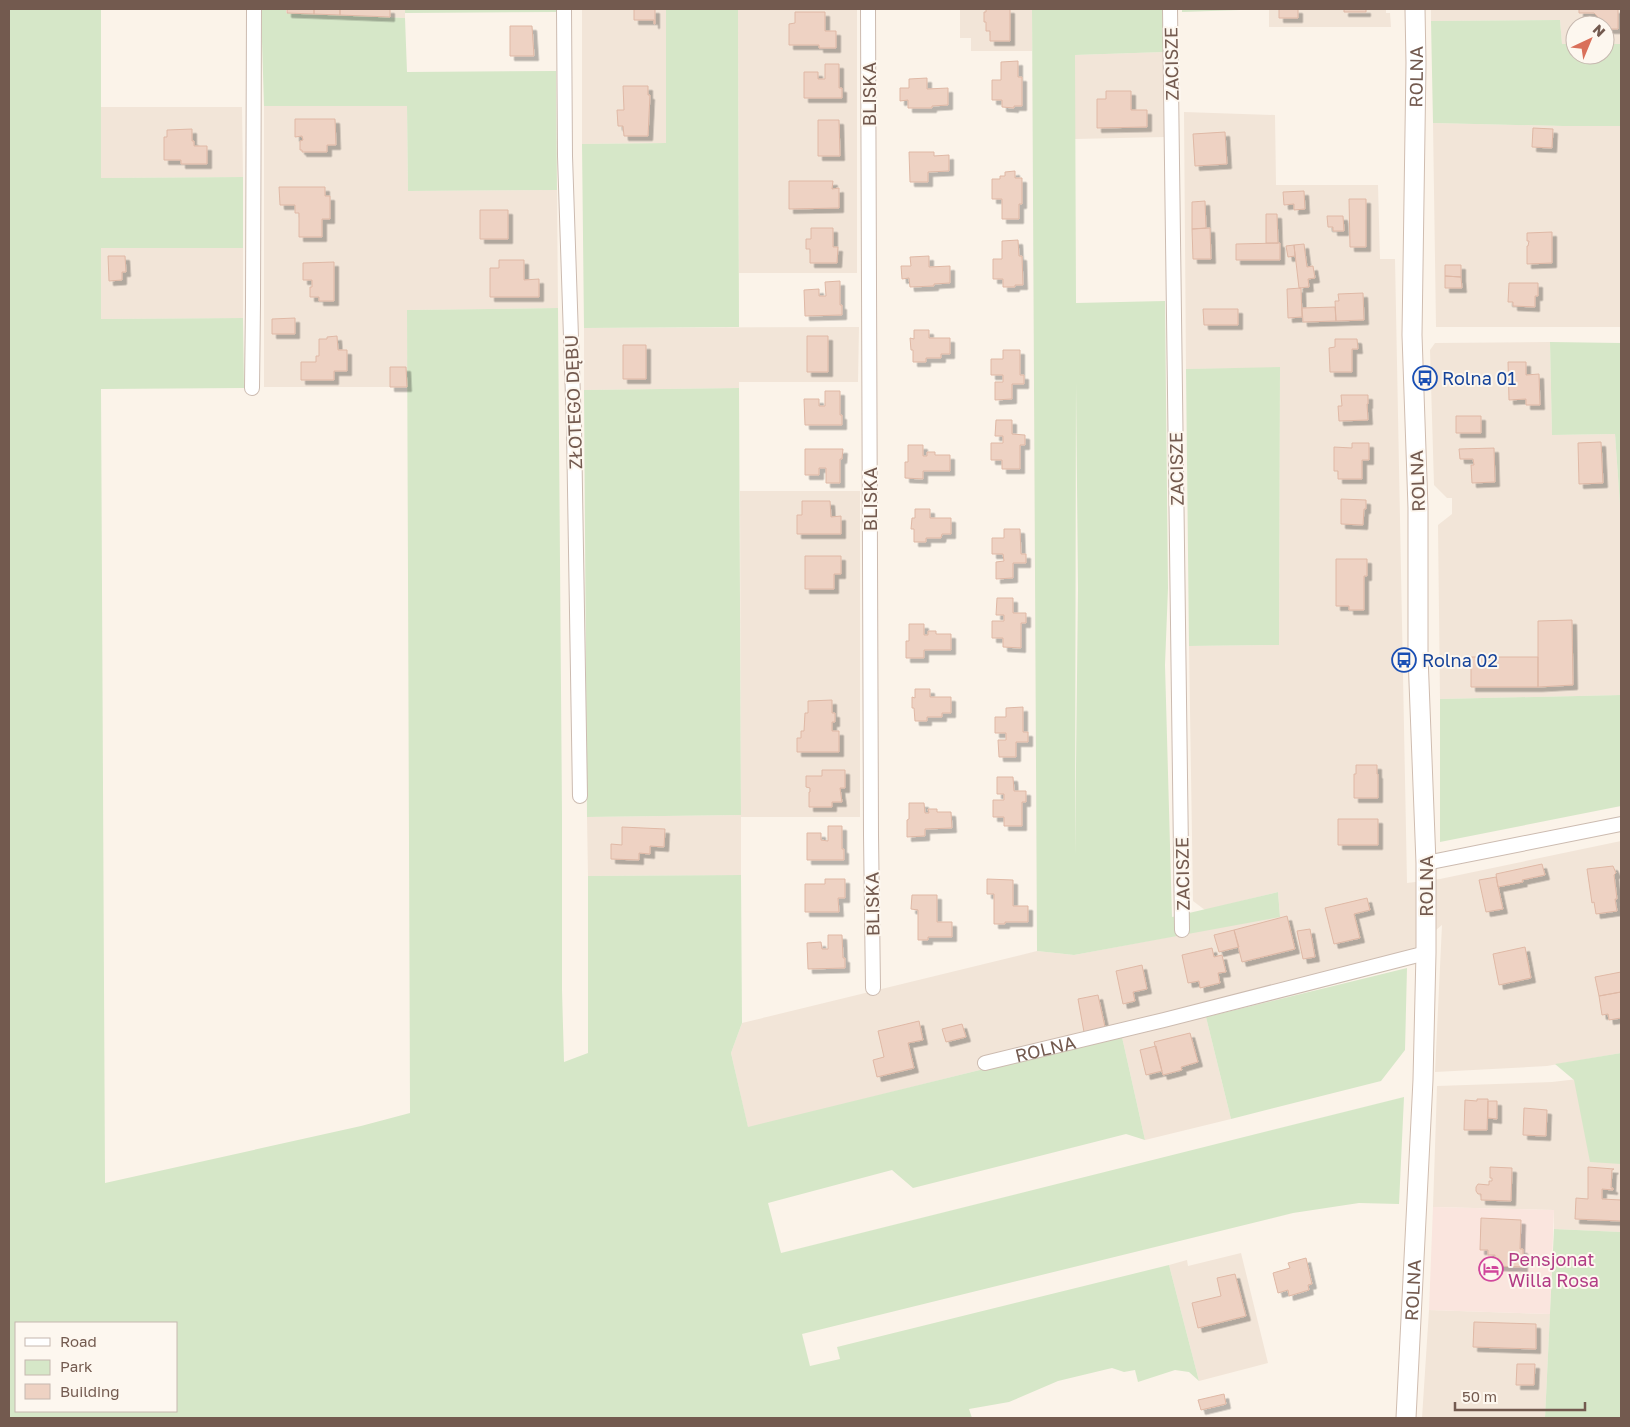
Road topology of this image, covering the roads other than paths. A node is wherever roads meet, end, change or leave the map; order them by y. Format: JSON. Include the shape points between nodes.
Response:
{"nodes":[{"id":1,"x":254,"y":9,"type":"edge"},
{"id":2,"x":564,"y":9,"type":"edge"},
{"id":3,"x":868,"y":9,"type":"edge"},
{"id":4,"x":1170,"y":9,"type":"edge"},
{"id":5,"x":1415,"y":9,"type":"edge"},
{"id":6,"x":252,"y":388,"type":"dead end"},
{"id":7,"x":580,"y":796,"type":"dead end"},
{"id":8,"x":1621,"y":824,"type":"edge"},
{"id":9,"x":1426,"y":863,"type":"junction"},
{"id":10,"x":1182,"y":930,"type":"dead end"},
{"id":11,"x":1426,"y":953,"type":"junction"},
{"id":12,"x":873,"y":988,"type":"dead end"},
{"id":13,"x":985,"y":1063,"type":"dead end"},
{"id":14,"x":1406,"y":1418,"type":"edge"}],
"edges":[{"from":1,"to":6,"type":"street"},
{"from":2,"to":7,"type":"street","name":"ZŁOTEGO DĘBU"},
{"from":3,"to":12,"type":"street","name":"BLISKA"},
{"from":4,"to":10,"type":"street","name":"ZACISZE"},
{"from":5,"to":9,"type":"street","name":"ROLNA","via":[[1412,335],[1418,508],[1418,656]]},
{"from":8,"to":9,"type":"street"},
{"from":9,"to":11,"type":"street","name":"ROLNA"},
{"from":11,"to":13,"type":"street","name":"ROLNA"},
{"from":11,"to":14,"type":"street","name":"ROLNA"}]}
